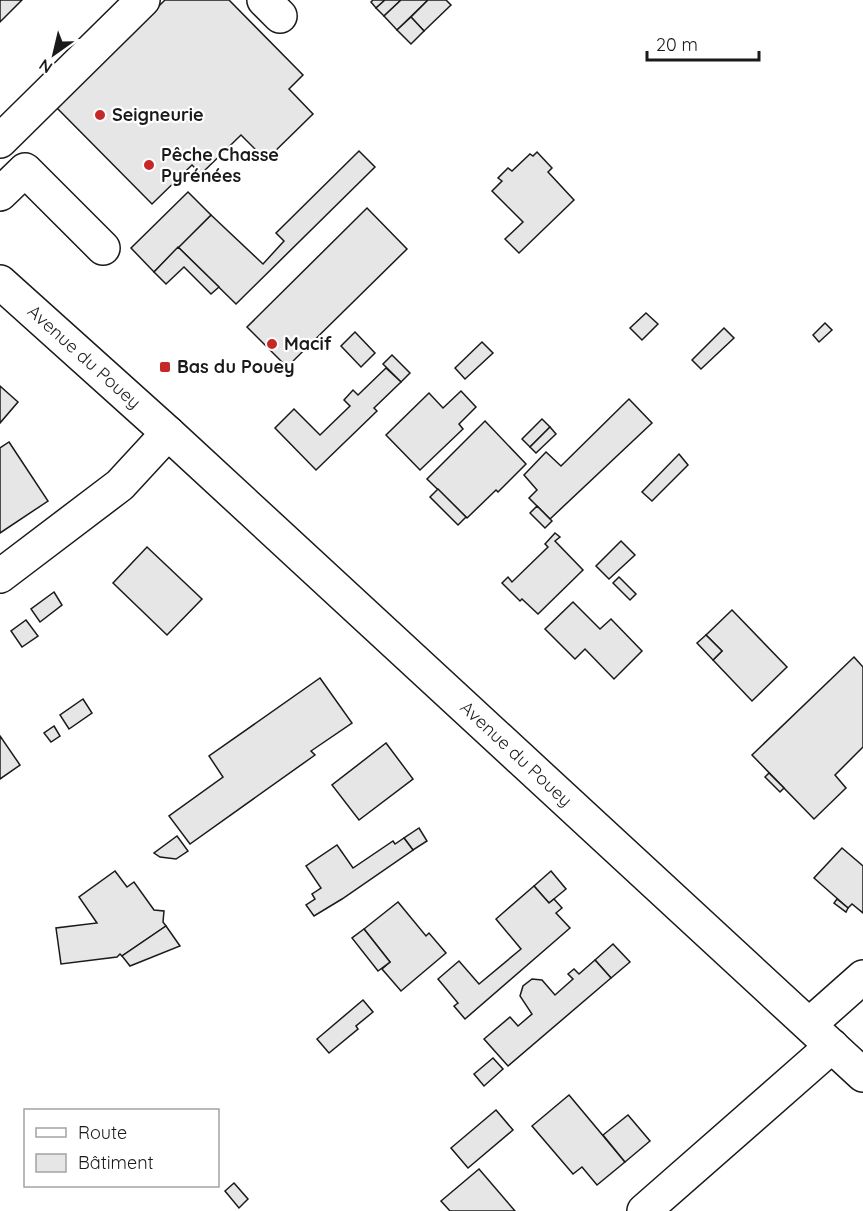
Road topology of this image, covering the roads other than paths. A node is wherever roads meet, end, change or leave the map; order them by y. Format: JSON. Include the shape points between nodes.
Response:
{"nodes":[{"id":1,"x":143,"y":0,"type":"edge"},
{"id":2,"x":0,"y":143,"type":"edge"},
{"id":3,"x":25,"y":170,"type":"junction"},
{"id":4,"x":0,"y":194,"type":"edge"},
{"id":5,"x":103,"y":248,"type":"dead end"},
{"id":6,"x":0,"y":282,"type":"edge"},
{"id":7,"x":168,"y":433,"type":"junction"},
{"id":8,"x":0,"y":576,"type":"edge"},
{"id":9,"x":863,"y":977,"type":"edge"},
{"id":10,"x":820,"y":1035,"type":"junction"},
{"id":11,"x":863,"y":1075,"type":"edge"},
{"id":12,"x":644,"y":1211,"type":"edge"}],
"edges":[{"from":1,"to":2,"type":"main road"},
{"from":2,"to":3,"type":"main road"},
{"from":3,"to":4,"type":"main road"},
{"from":3,"to":5,"type":"main road"},
{"from":6,"to":7,"type":"main road","name":"Avenue du Pouey"},
{"from":7,"to":8,"type":"main road","via":[[120,485]]},
{"from":7,"to":10,"type":"main road","name":"Avenue du Pouey"},
{"from":9,"to":10,"type":"main road"},
{"from":10,"to":11,"type":"main road","name":"Avenue du Pouey"},
{"from":10,"to":12,"type":"main road"}]}
